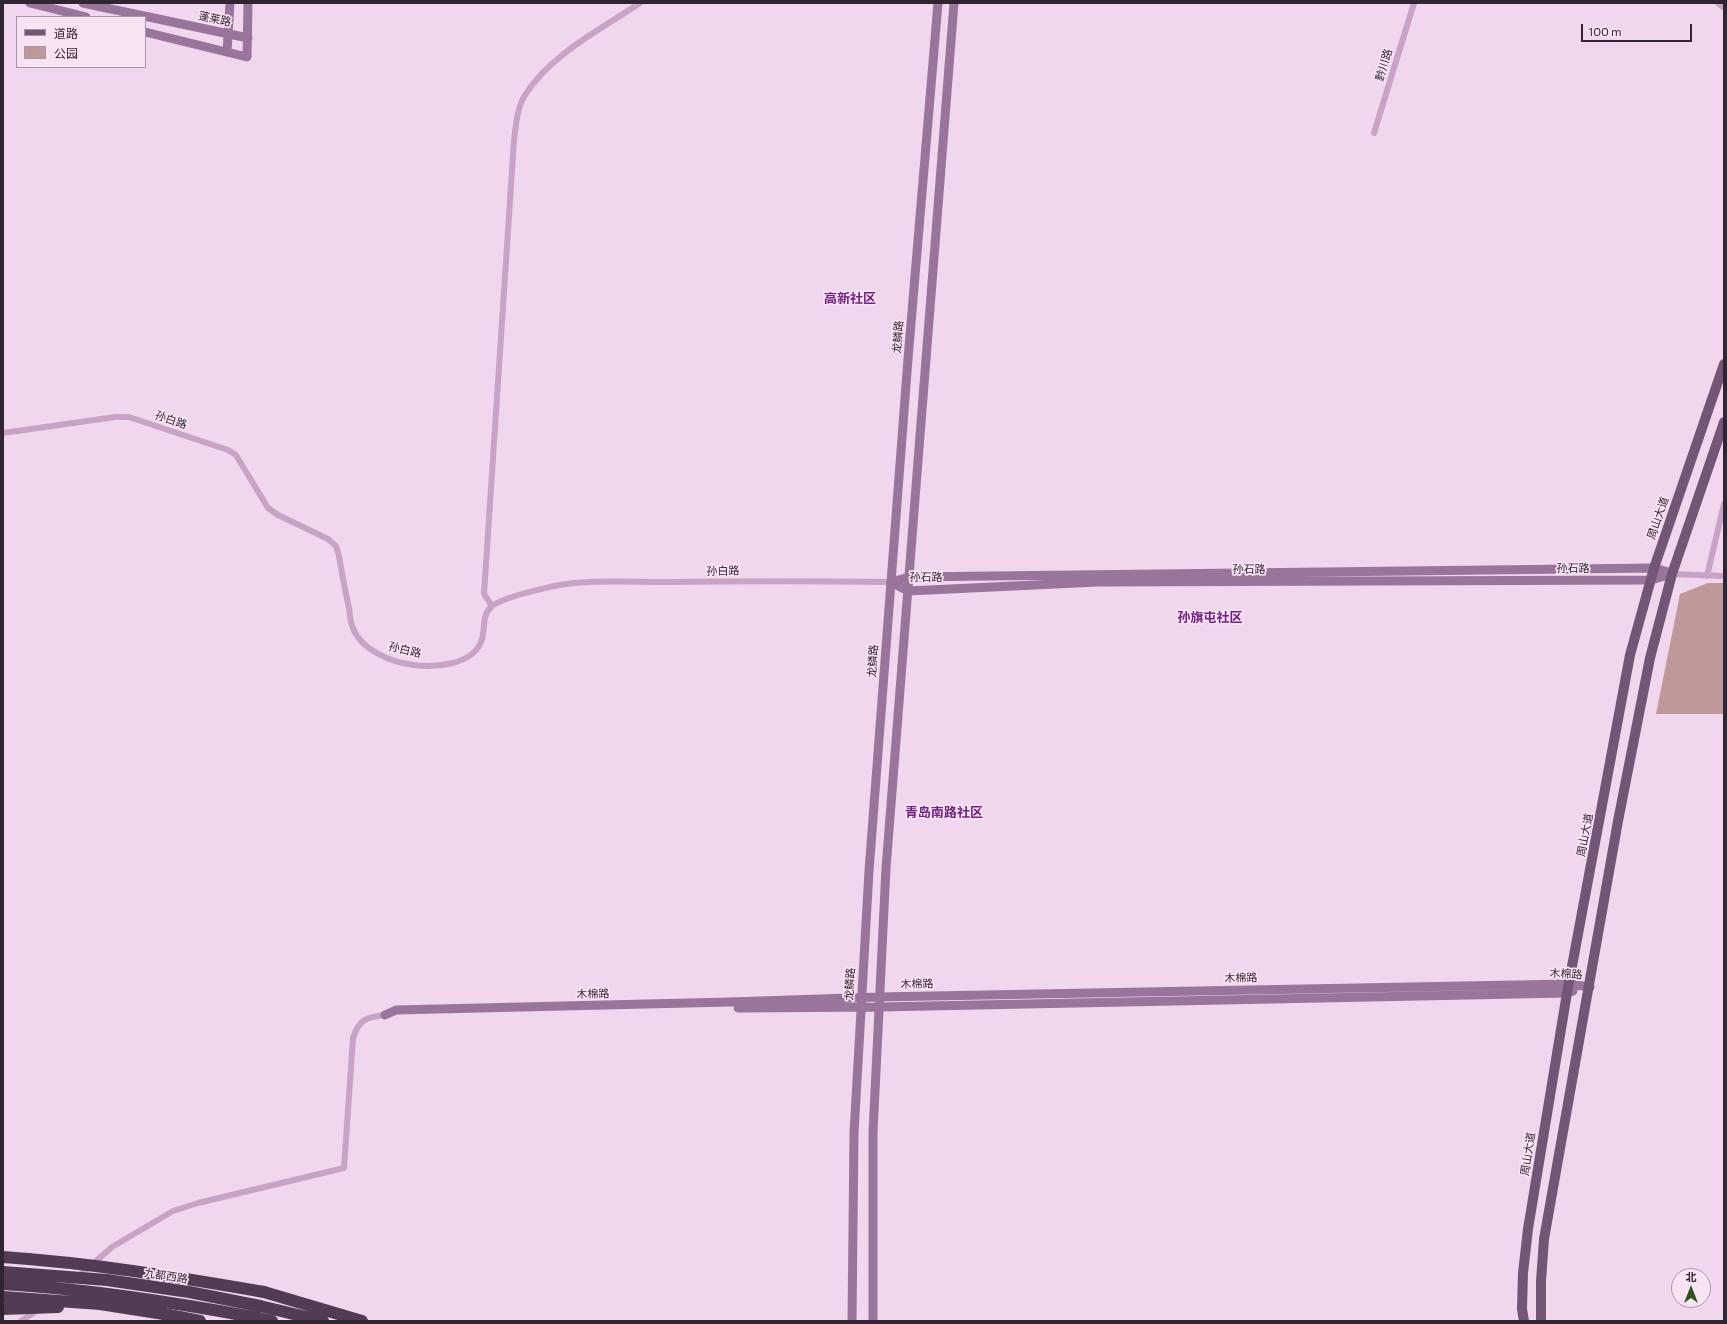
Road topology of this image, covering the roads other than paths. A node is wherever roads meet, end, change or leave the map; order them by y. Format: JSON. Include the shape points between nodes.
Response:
{"nodes":[{"id":1,"x":30,"y":3,"type":"edge"},
{"id":2,"x":83,"y":3,"type":"edge"},
{"id":3,"x":230,"y":3,"type":"edge"},
{"id":4,"x":248,"y":3,"type":"edge"},
{"id":5,"x":640,"y":3,"type":"edge"},
{"id":6,"x":938,"y":3,"type":"edge"},
{"id":7,"x":954,"y":3,"type":"edge"},
{"id":8,"x":1414,"y":3,"type":"edge"},
{"id":9,"x":1718,"y":3,"type":"edge"},
{"id":10,"x":1724,"y":8,"type":"edge"},
{"id":11,"x":82,"y":16,"type":"edge"},
{"id":12,"x":142,"y":16,"type":"edge"},
{"id":13,"x":146,"y":17,"type":"edge"},
{"id":14,"x":146,"y":32,"type":"edge"},
{"id":15,"x":228,"y":35,"type":"junction"},
{"id":16,"x":248,"y":38,"type":"junction"},
{"id":17,"x":227,"y":52,"type":"junction"},
{"id":18,"x":1374,"y":134,"type":"dead end"},
{"id":19,"x":1724,"y":364,"type":"edge"},
{"id":20,"x":1724,"y":422,"type":"edge"},
{"id":21,"x":3,"y":433,"type":"edge"},
{"id":22,"x":1724,"y":504,"type":"edge"},
{"id":23,"x":1654,"y":568,"type":"junction"},
{"id":24,"x":1672,"y":574,"type":"junction"},
{"id":25,"x":909,"y":576,"type":"junction"},
{"id":26,"x":1707,"y":576,"type":"junction"},
{"id":27,"x":1724,"y":576,"type":"edge"},
{"id":28,"x":1651,"y":580,"type":"junction"},
{"id":29,"x":891,"y":582,"type":"junction"},
{"id":30,"x":908,"y":591,"type":"junction"},
{"id":31,"x":492,"y":606,"type":"junction"},
{"id":32,"x":1590,"y":987,"type":"junction"},
{"id":33,"x":1568,"y":988,"type":"junction"},
{"id":34,"x":879,"y":997,"type":"junction"},
{"id":35,"x":861,"y":1002,"type":"junction"},
{"id":36,"x":879,"y":1007,"type":"junction"},
{"id":37,"x":386,"y":1015,"type":"joint"},
{"id":38,"x":3,"y":1257,"type":"edge"},
{"id":39,"x":3,"y":1272,"type":"edge"},
{"id":40,"x":3,"y":1284,"type":"edge"},
{"id":41,"x":3,"y":1297,"type":"edge"},
{"id":42,"x":3,"y":1309,"type":"edge"},
{"id":43,"x":259,"y":1312,"type":"junction"},
{"id":44,"x":164,"y":1314,"type":"junction"},
{"id":45,"x":1541,"y":1320,"type":"edge"},
{"id":46,"x":21,"y":1321,"type":"edge"},
{"id":47,"x":200,"y":1321,"type":"edge"},
{"id":48,"x":272,"y":1321,"type":"edge"},
{"id":49,"x":323,"y":1321,"type":"edge"},
{"id":50,"x":362,"y":1321,"type":"edge"},
{"id":51,"x":852,"y":1321,"type":"edge"},
{"id":52,"x":873,"y":1321,"type":"edge"},
{"id":53,"x":1524,"y":1321,"type":"edge"}],
"edges":[{"from":1,"to":11,"type":"main road"},
{"from":2,"to":12,"type":"main road","name":"蓬莱路"},
{"from":3,"to":15,"type":"main road"},
{"from":4,"to":16,"type":"main road"},
{"from":5,"to":31,"type":"street","via":[[563,54],[525,95],[519,109],[514,140],[484,594]]},
{"from":6,"to":29,"type":"main road","name":"龙鳞路"},
{"from":7,"to":25,"type":"main road"},
{"from":8,"to":18,"type":"street","name":"黔川路"},
{"from":9,"to":10,"type":"street"},
{"from":13,"to":15,"type":"main road","name":"蓬莱路"},
{"from":14,"to":17,"type":"main road"},
{"from":15,"to":16,"type":"main road","name":"蓬莱路"},
{"from":15,"to":17,"type":"main road"},
{"from":16,"to":17,"type":"main road","via":[[247,57]]},
{"from":19,"to":23,"type":"main road","name":"周山大道"},
{"from":20,"to":24,"type":"main road"},
{"from":21,"to":31,"type":"street","name":"孙白路","via":[[130,417],[228,450],[236,455],[268,508],[328,539],[336,546],[352,628],[371,650],[389,658],[411,665],[431,666],[458,661],[468,656],[481,642],[486,613]]},
{"from":22,"to":26,"type":"street"},
{"from":23,"to":24,"type":"main road","name":"孙石路"},
{"from":23,"to":25,"type":"main road","name":"孙石路"},
{"from":23,"to":28,"type":"main road","name":"周山大道"},
{"from":24,"to":26,"type":"street","name":"孙石路"},
{"from":24,"to":28,"type":"main road","name":"孙石路"},
{"from":24,"to":32,"type":"main road","via":[[1649,665],[1618,821]]},
{"from":25,"to":29,"type":"main road","name":"孙石路"},
{"from":25,"to":30,"type":"main road"},
{"from":26,"to":27,"type":"street","name":"孙石路"},
{"from":28,"to":30,"type":"main road","name":"孙石路","via":[[1098,582]]},
{"from":28,"to":33,"type":"main road","name":"周山大道","via":[[1630,655]]},
{"from":29,"to":30,"type":"main road","name":"孙石路"},
{"from":29,"to":31,"type":"street","name":"孙白路","via":[[592,583],[552,586]]},
{"from":29,"to":35,"type":"main road","name":"龙鳞路","via":[[868,870]]},
{"from":30,"to":34,"type":"main road"},
{"from":32,"to":33,"type":"main road","name":"木棉路"},
{"from":32,"to":45,"type":"main road","via":[[1544,1239],[1540,1281]]},
{"from":33,"to":34,"type":"main road","name":"木棉路"},
{"from":33,"to":36,"type":"main road","name":"木棉路"},
{"from":33,"to":53,"type":"main road","name":"周山大道","via":[[1524,1255]]},
{"from":34,"to":35,"type":"main road","name":"木棉路"},
{"from":34,"to":36,"type":"main road"},
{"from":35,"to":36,"type":"main road","name":"木棉路"},
{"from":35,"to":37,"type":"main road","name":"木棉路","via":[[730,1002],[396,1010]]},
{"from":35,"to":51,"type":"main road","name":"龙鳞路","via":[[854,1133]]},
{"from":36,"to":52,"type":"main road","via":[[873,1132]]},
{"from":37,"to":46,"type":"street","via":[[372,1016],[356,1027],[353,1038],[344,1168],[172,1211],[112,1247],[49,1302]]},
{"from":38,"to":50,"type":"highway","bridge":true,"via":[[104,1267],[203,1281],[264,1292]]},
{"from":39,"to":43,"type":"highway","name":"九都西路","bridge":true,"via":[[107,1280],[189,1292]]},
{"from":40,"to":43,"type":"highway","bridge":true,"via":[[93,1291]]},
{"from":41,"to":44,"type":"highway","bridge":true,"via":[[100,1304]]},
{"from":42,"to":44,"type":"highway","bridge":true,"via":[[82,1307]]},
{"from":43,"to":48,"type":"highway","name":"九都西路"},
{"from":43,"to":49,"type":"highway","name":"九都西路"},
{"from":44,"to":47,"type":"highway"}]}
